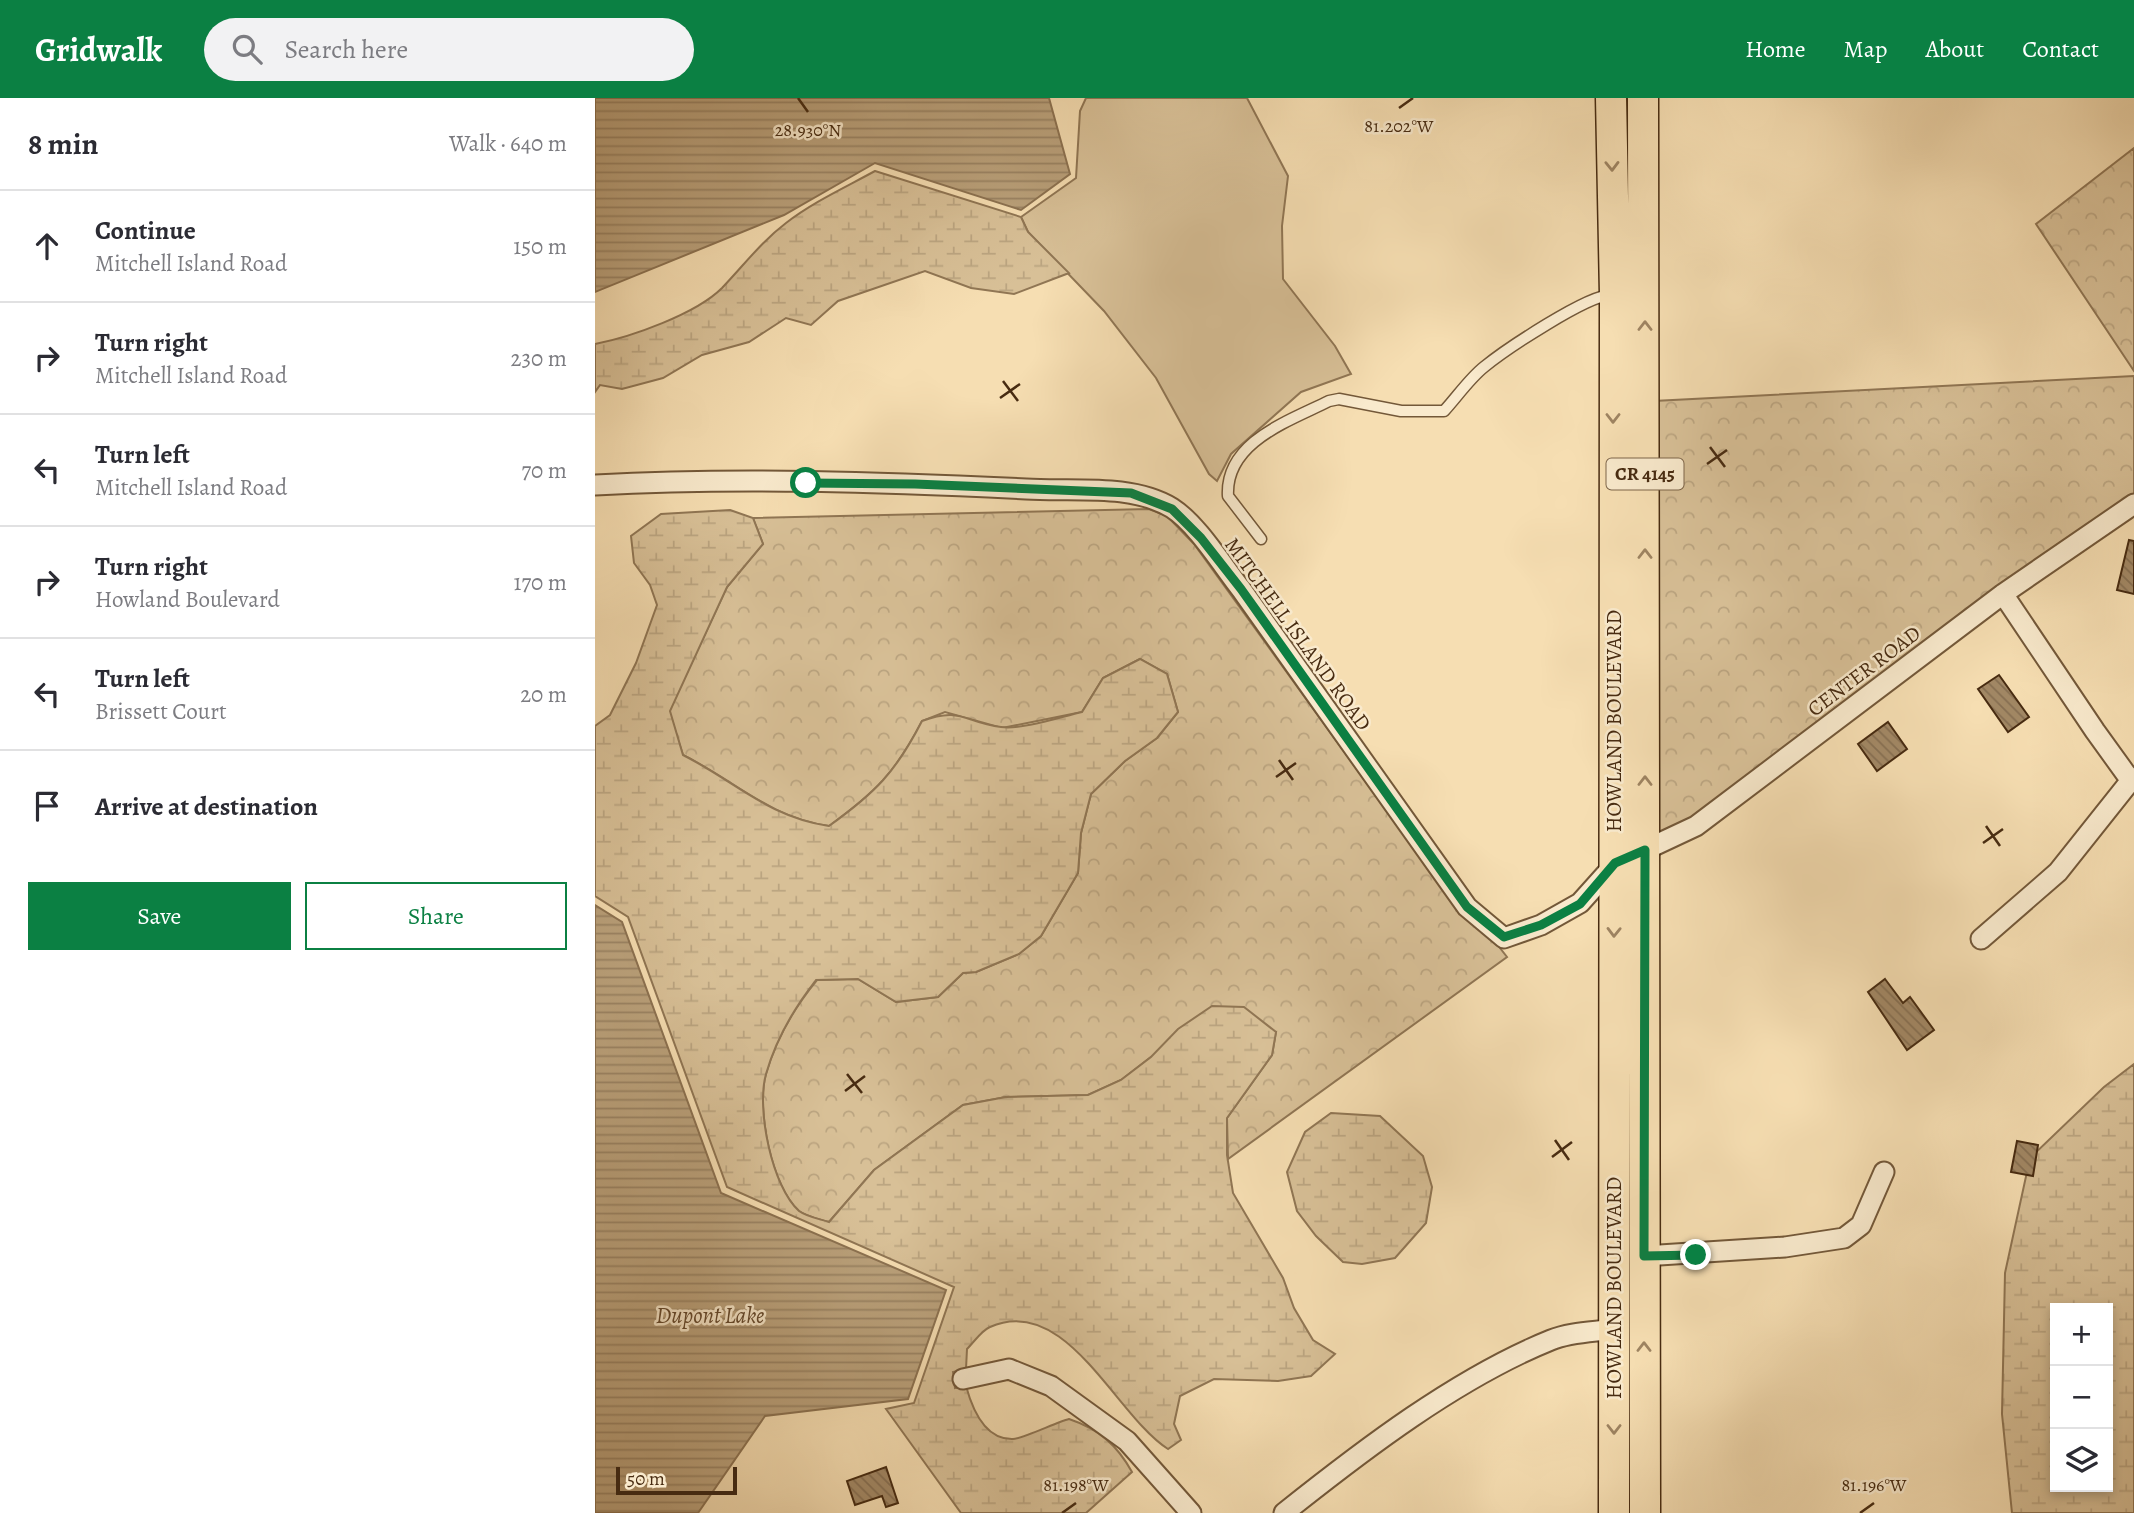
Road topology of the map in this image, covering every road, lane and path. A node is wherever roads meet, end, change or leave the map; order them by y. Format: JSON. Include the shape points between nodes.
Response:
{"nodes":[{"id":1,"x":1611,"y":98,"type":"edge"},
{"id":2,"x":1643,"y":98,"type":"edge"},
{"id":3,"x":1615,"y":295,"type":"junction"},
{"id":4,"x":595,"y":485,"type":"edge"},
{"id":5,"x":2134,"y":504,"type":"edge"},
{"id":6,"x":1261,"y":539,"type":"dead end"},
{"id":7,"x":2003,"y":594,"type":"junction"},
{"id":8,"x":2133,"y":780,"type":"edge"},
{"id":9,"x":1645,"y":850,"type":"junction"},
{"id":10,"x":1615,"y":863,"type":"junction"},
{"id":11,"x":1981,"y":939,"type":"dead end"},
{"id":12,"x":1884,"y":1172,"type":"dead end"},
{"id":13,"x":1644,"y":1256,"type":"junction"},
{"id":14,"x":1614,"y":1329,"type":"junction"},
{"id":15,"x":963,"y":1379,"type":"dead end"},
{"id":16,"x":1191,"y":1513,"type":"edge"},
{"id":17,"x":1283,"y":1513,"type":"edge"},
{"id":18,"x":1614,"y":1513,"type":"edge"},
{"id":19,"x":1645,"y":1513,"type":"edge"}],
"edges":[{"from":1,"to":3,"type":"main road","name":"HOWLAND BOULEVARD","number":"CR 4145","one_way":true},
{"from":9,"to":2,"type":"main road","name":"HOWLAND BOULEVARD","number":"CR 4145","one_way":true},
{"from":3,"to":6,"type":"lane","via":[[1582,306],[1488,364],[1444,411],[1392,410],[1339,399],[1253,442],[1236,461],[1228,496]]},
{"from":3,"to":10,"type":"main road","name":"HOWLAND BOULEVARD","number":"CR 4145","one_way":true},
{"from":4,"to":10,"type":"street","name":"MITCHELL ISLAND ROAD","via":[[693,479],[1131,493],[1172,509],[1201,538],[1467,907],[1504,937],[1541,925],[1580,904]]},
{"from":5,"to":7,"type":"street","name":"CENTER ROAD"},
{"from":7,"to":8,"type":"street","via":[[2095,732]]},
{"from":7,"to":9,"type":"street","name":"CENTER ROAD","via":[[1696,826]]},
{"from":8,"to":11,"type":"street","via":[[2059,872]]},
{"from":9,"to":10,"type":"street","name":"CENTER ROAD"},
{"from":9,"to":13,"type":"main road","name":"HOWLAND BOULEVARD","number":"CR 4145"},
{"from":10,"to":14,"type":"main road","name":"HOWLAND BOULEVARD","number":"CR 4145","one_way":true},
{"from":12,"to":13,"type":"street","via":[[1861,1225],[1843,1238],[1785,1247]]},
{"from":19,"to":13,"type":"main road","name":"HOWLAND BOULEVARD","number":"CR 4145","one_way":true},
{"from":14,"to":17,"type":"street","via":[[1554,1339],[1491,1369],[1385,1436]]},
{"from":14,"to":18,"type":"main road","name":"HOWLAND BOULEVARD","number":"CR 4145","one_way":true},
{"from":15,"to":16,"type":"street","via":[[1009,1368],[1051,1385],[1126,1441]]}]}
